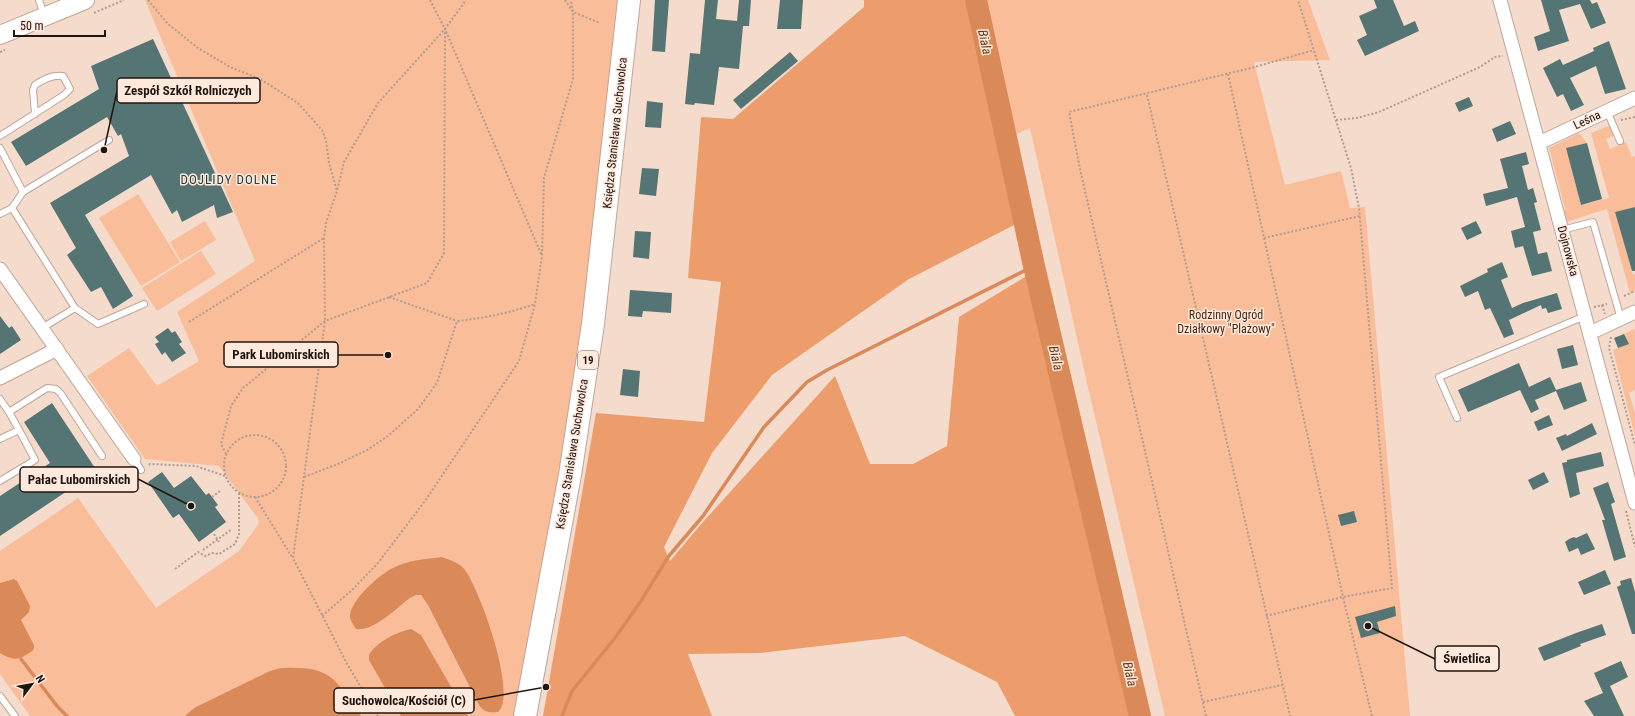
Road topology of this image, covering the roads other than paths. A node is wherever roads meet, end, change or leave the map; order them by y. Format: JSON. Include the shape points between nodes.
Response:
{"nodes":[{"id":1,"x":39,"y":0,"type":"edge"},
{"id":2,"x":85,"y":0,"type":"edge"},
{"id":3,"x":629,"y":0,"type":"edge"},
{"id":4,"x":1500,"y":0,"type":"edge"},
{"id":5,"x":45,"y":17,"type":"junction"},
{"id":6,"x":0,"y":35,"type":"edge"},
{"id":7,"x":1635,"y":98,"type":"edge"},
{"id":8,"x":1607,"y":111,"type":"junction"},
{"id":9,"x":34,"y":114,"type":"junction"},
{"id":10,"x":0,"y":136,"type":"edge"},
{"id":11,"x":109,"y":140,"type":"dead end"},
{"id":12,"x":1620,"y":141,"type":"dead end"},
{"id":13,"x":1539,"y":143,"type":"junction"},
{"id":14,"x":0,"y":148,"type":"edge"},
{"id":15,"x":24,"y":192,"type":"junction"},
{"id":16,"x":12,"y":208,"type":"junction"},
{"id":17,"x":0,"y":214,"type":"edge"},
{"id":18,"x":1562,"y":230,"type":"junction"},
{"id":19,"x":0,"y":269,"type":"edge"},
{"id":20,"x":144,"y":304,"type":"dead end"},
{"id":21,"x":74,"y":308,"type":"junction"},
{"id":22,"x":1635,"y":312,"type":"edge"},
{"id":23,"x":1585,"y":316,"type":"junction"},
{"id":24,"x":1621,"y":319,"type":"junction"},
{"id":25,"x":42,"y":328,"type":"junction"},
{"id":26,"x":1590,"y":333,"type":"junction"},
{"id":27,"x":57,"y":349,"type":"junction"},
{"id":28,"x":0,"y":378,"type":"edge"},
{"id":29,"x":0,"y":399,"type":"edge"},
{"id":30,"x":9,"y":412,"type":"junction"},
{"id":31,"x":1457,"y":418,"type":"dead end"},
{"id":32,"x":19,"y":430,"type":"junction"},
{"id":33,"x":0,"y":439,"type":"edge"},
{"id":34,"x":102,"y":456,"type":"dead end"},
{"id":35,"x":137,"y":464,"type":"road end"},
{"id":36,"x":0,"y":481,"type":"edge"},
{"id":37,"x":1635,"y":503,"type":"edge"},
{"id":38,"x":0,"y":696,"type":"edge"},
{"id":39,"x":15,"y":716,"type":"edge"},
{"id":40,"x":525,"y":716,"type":"edge"}],
"edges":[{"from":1,"to":5,"type":"lane"},
{"from":2,"to":5,"type":"street"},
{"from":3,"to":40,"type":"highway","name":"Księdza Stanisława Suchowolca","number":"19","via":[[593,324],[570,474]]},
{"from":4,"to":13,"type":"street","name":"Dojnowska"},
{"from":5,"to":6,"type":"street"},
{"from":7,"to":8,"type":"street","name":"Leśna"},
{"from":8,"to":12,"type":"lane"},
{"from":8,"to":13,"type":"street","name":"Leśna"},
{"from":9,"to":9,"type":"lane","via":[[70,89],[63,76],[56,75],[34,85]]},
{"from":9,"to":10,"type":"lane"},
{"from":11,"to":15,"type":"lane"},
{"from":13,"to":18,"type":"street","name":"Dojnowska"},
{"from":14,"to":15,"type":"lane"},
{"from":15,"to":16,"type":"lane"},
{"from":16,"to":17,"type":"lane"},
{"from":16,"to":21,"type":"lane"},
{"from":18,"to":23,"type":"street","name":"Dojnowska"},
{"from":18,"to":24,"type":"lane","via":[[1593,222]]},
{"from":19,"to":25,"type":"street"},
{"from":20,"to":21,"type":"lane","via":[[98,324]]},
{"from":21,"to":25,"type":"lane"},
{"from":22,"to":24,"type":"street"},
{"from":23,"to":26,"type":"street","name":"Dojnowska"},
{"from":23,"to":31,"type":"lane","via":[[1439,377]]},
{"from":24,"to":26,"type":"street"},
{"from":25,"to":27,"type":"street"},
{"from":26,"to":37,"type":"street","name":"Dojnowska"},
{"from":27,"to":28,"type":"street"},
{"from":27,"to":35,"type":"street"},
{"from":29,"to":30,"type":"lane"},
{"from":30,"to":32,"type":"lane"},
{"from":30,"to":34,"type":"lane","via":[[47,388],[56,389]]},
{"from":32,"to":33,"type":"lane"},
{"from":32,"to":36,"type":"lane","via":[[35,460]]},
{"from":38,"to":39,"type":"lane"}]}
